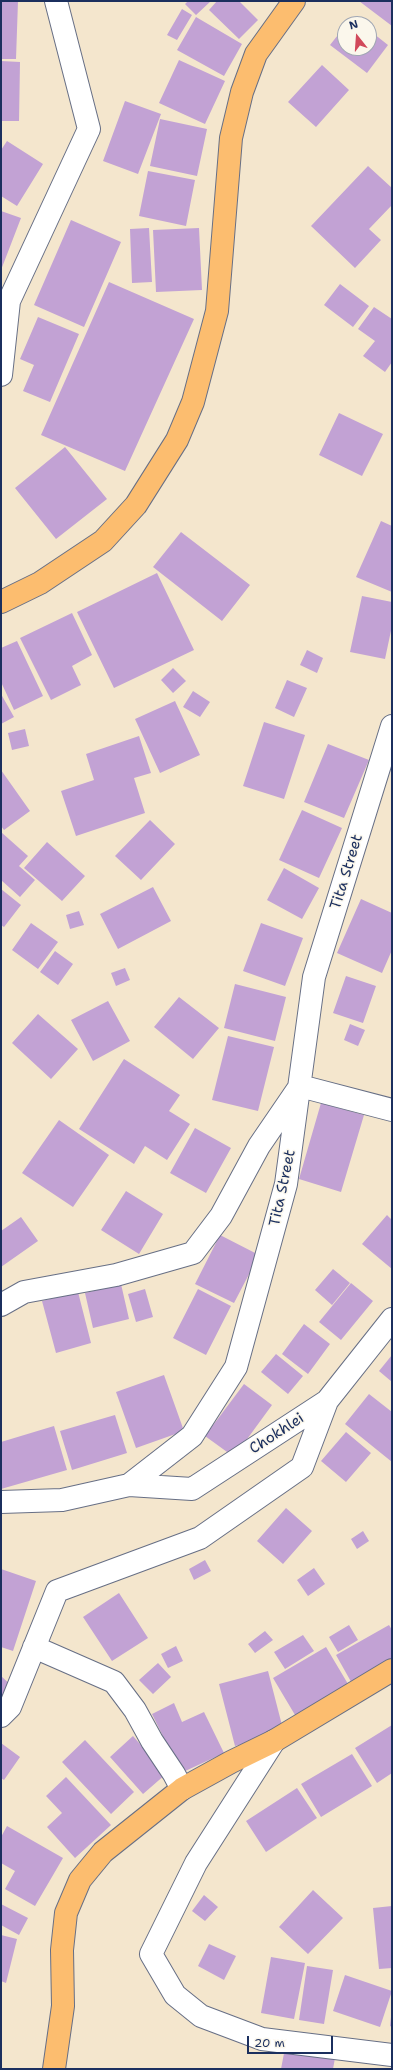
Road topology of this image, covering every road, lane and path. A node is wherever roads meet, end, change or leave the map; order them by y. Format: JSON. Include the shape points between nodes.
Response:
{"nodes":[{"id":1,"x":56,"y":1,"type":"edge"},
{"id":2,"x":294,"y":1,"type":"edge"},
{"id":3,"x":1,"y":375,"type":"edge"},
{"id":4,"x":1,"y":602,"type":"edge"},
{"id":5,"x":392,"y":726,"type":"edge"},
{"id":6,"x":300,"y":1086,"type":"junction"},
{"id":7,"x":392,"y":1110,"type":"edge"},
{"id":8,"x":1,"y":1305,"type":"edge"},
{"id":9,"x":392,"y":1319,"type":"edge"},
{"id":10,"x":327,"y":1401,"type":"junction"},
{"id":11,"x":129,"y":1485,"type":"junction"},
{"id":12,"x":1,"y":1502,"type":"edge"},
{"id":13,"x":34,"y":1647,"type":"junction"},
{"id":14,"x":392,"y":1670,"type":"edge"},
{"id":15,"x":1,"y":1716,"type":"edge"},
{"id":16,"x":274,"y":1741,"type":"junction"},
{"id":17,"x":182,"y":1789,"type":"junction"},
{"id":18,"x":392,"y":2055,"type":"edge"},
{"id":19,"x":54,"y":2069,"type":"edge"}],
"edges":[{"from":1,"to":3,"type":"street","via":[[89,130],[9,301]]},
{"from":2,"to":4,"type":"highway","via":[[256,54],[242,92],[231,138],[216,311],[193,402],[177,440],[136,505],[103,541],[40,583]]},
{"from":5,"to":6,"type":"street","name":"Tita Street","via":[[314,977]]},
{"from":6,"to":7,"type":"street"},
{"from":6,"to":8,"type":"street","via":[[259,1146],[221,1216],[193,1253],[116,1275],[24,1292]]},
{"from":6,"to":11,"type":"street","name":"Tita Street","via":[[286,1184],[236,1367],[192,1436]]},
{"from":9,"to":10,"type":"street","name":"Chokhlei"},
{"from":10,"to":11,"type":"street","name":"Chokhlei","via":[[192,1489]]},
{"from":10,"to":13,"type":"street","via":[[302,1467],[200,1538],[57,1591]]},
{"from":11,"to":12,"type":"street","name":"Tita Street","via":[[62,1500]]},
{"from":13,"to":15,"type":"street","via":[[10,1707]]},
{"from":13,"to":17,"type":"street","via":[[114,1682],[135,1710]]},
{"from":14,"to":16,"type":"highway"},
{"from":16,"to":17,"type":"highway"},
{"from":16,"to":18,"type":"street","via":[[196,1863],[151,1954],[175,1995],[201,2016],[262,2039]]},
{"from":17,"to":19,"type":"highway","via":[[102,1852],[80,1880],[66,1913],[62,1950],[63,2006]]}]}
